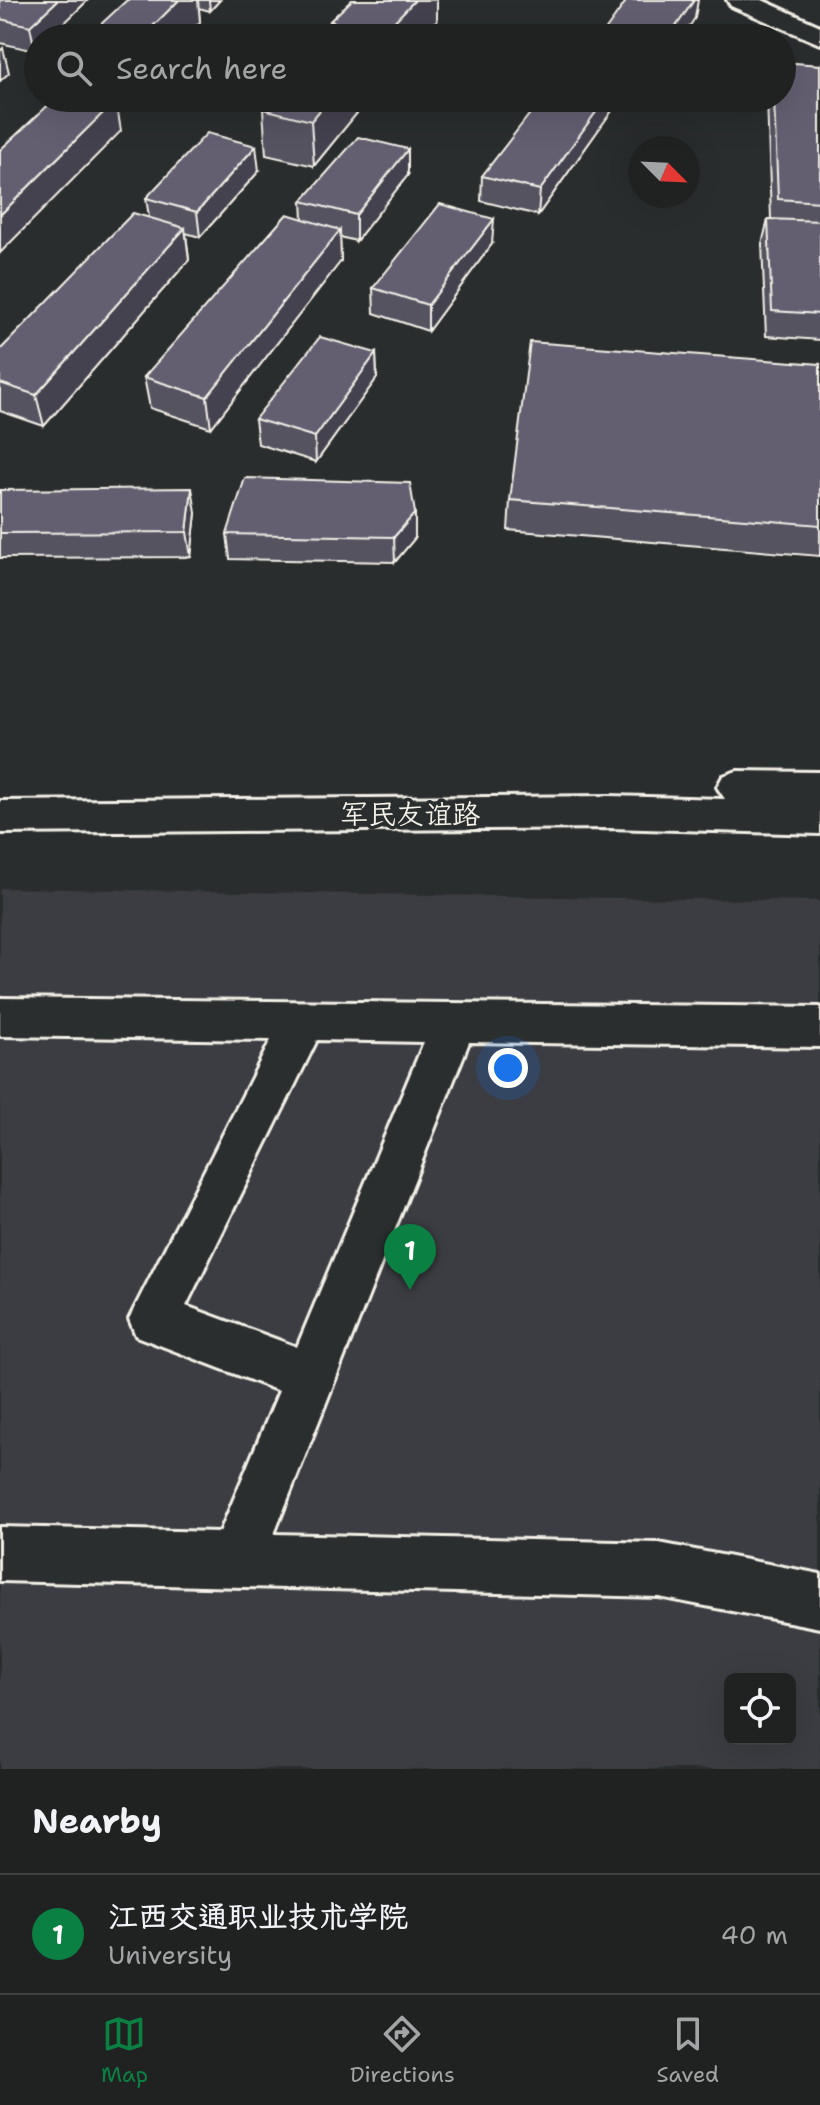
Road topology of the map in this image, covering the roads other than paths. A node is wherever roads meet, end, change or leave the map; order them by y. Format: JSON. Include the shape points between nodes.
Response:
{"nodes":[{"id":1,"x":740,"y":0,"type":"edge"},
{"id":2,"x":755,"y":0,"type":"edge"},
{"id":3,"x":793,"y":24,"type":"edge"},
{"id":4,"x":796,"y":25,"type":"edge"},
{"id":5,"x":820,"y":30,"type":"edge"},
{"id":6,"x":820,"y":36,"type":"edge"},
{"id":7,"x":820,"y":788,"type":"edge"},
{"id":8,"x":0,"y":791,"type":"edge"},
{"id":9,"x":0,"y":817,"type":"edge"},
{"id":10,"x":820,"y":818,"type":"edge"},
{"id":11,"x":0,"y":1017,"type":"edge"},
{"id":12,"x":304,"y":1021,"type":"junction"},
{"id":13,"x":454,"y":1023,"type":"junction"},
{"id":14,"x":820,"y":1027,"type":"edge"},
{"id":15,"x":310,"y":1377,"type":"junction"},
{"id":16,"x":0,"y":1554,"type":"edge"},
{"id":17,"x":236,"y":1560,"type":"junction"},
{"id":18,"x":820,"y":1601,"type":"edge"}],
"edges":[{"from":1,"to":3,"type":"street"},
{"from":2,"to":5,"type":"street"},
{"from":4,"to":6,"type":"street"},
{"from":7,"to":8,"type":"street","name":"军民友谊路","via":[[592,784]]},
{"from":9,"to":10,"type":"street","name":"军民友谊路","via":[[609,812]]},
{"from":11,"to":12,"type":"street"},
{"from":12,"to":13,"type":"street"},
{"from":12,"to":15,"type":"street","via":[[154,1319]]},
{"from":13,"to":14,"type":"street"},
{"from":13,"to":15,"type":"street"},
{"from":15,"to":17,"type":"street"},
{"from":16,"to":17,"type":"street"},
{"from":17,"to":18,"type":"street","via":[[659,1570]]}]}
